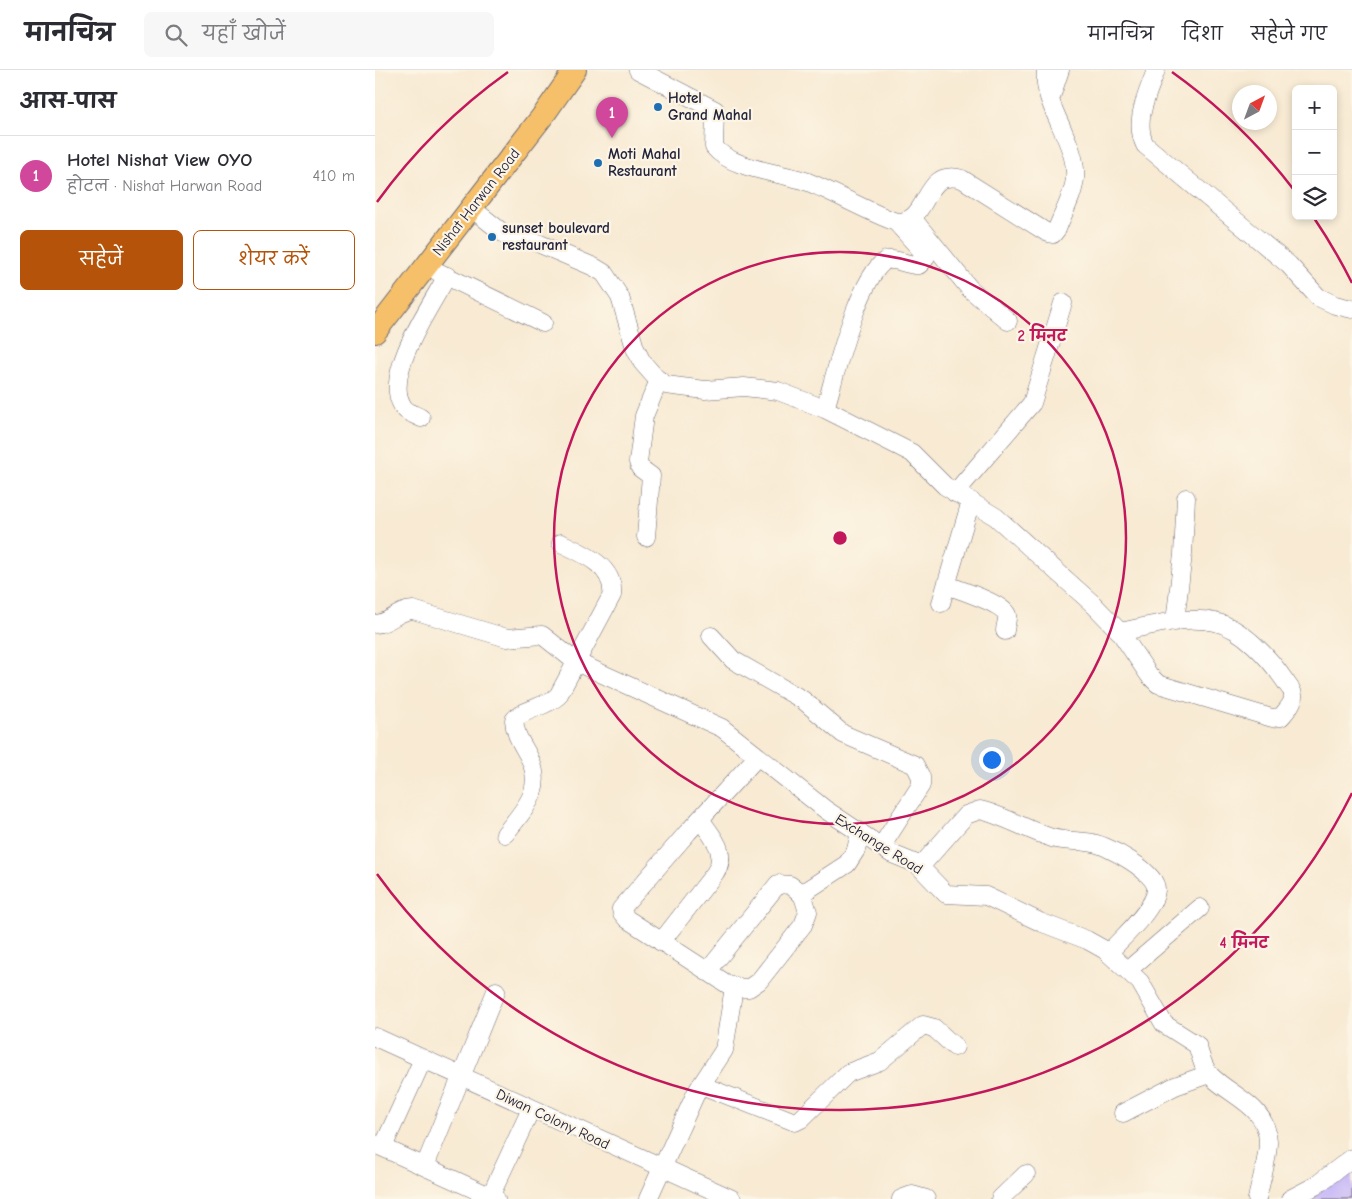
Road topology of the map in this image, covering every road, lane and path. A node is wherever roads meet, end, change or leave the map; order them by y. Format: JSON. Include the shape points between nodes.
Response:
{"nodes":[{"id":1,"x":575,"y":70,"type":"edge"},
{"id":2,"x":638,"y":70,"type":"edge"},
{"id":3,"x":1046,"y":70,"type":"edge"},
{"id":4,"x":1060,"y":70,"type":"edge"},
{"id":5,"x":1156,"y":70,"type":"edge"},
{"id":6,"x":1051,"y":98,"type":"junction"},
{"id":7,"x":471,"y":207,"type":"junction"},
{"id":8,"x":904,"y":220,"type":"junction"},
{"id":9,"x":426,"y":266,"type":"junction"},
{"id":10,"x":447,"y":276,"type":"junction"},
{"id":11,"x":1063,"y":302,"type":"dead end"},
{"id":12,"x":1352,"y":309,"type":"edge"},
{"id":13,"x":1008,"y":321,"type":"dead end"},
{"id":14,"x":543,"y":322,"type":"dead end"},
{"id":15,"x":375,"y":332,"type":"edge"},
{"id":16,"x":659,"y":380,"type":"junction"},
{"id":17,"x":825,"y":409,"type":"junction"},
{"id":18,"x":421,"y":418,"type":"dead end"},
{"id":19,"x":955,"y":493,"type":"junction"},
{"id":20,"x":1186,"y":498,"type":"dead end"},
{"id":21,"x":971,"y":501,"type":"junction"},
{"id":22,"x":646,"y":537,"type":"dead end"},
{"id":23,"x":561,"y":543,"type":"dead end"},
{"id":24,"x":947,"y":585,"type":"junction"},
{"id":25,"x":941,"y":603,"type":"dead end"},
{"id":26,"x":1175,"y":622,"type":"junction"},
{"id":27,"x":375,"y":624,"type":"edge"},
{"id":28,"x":1005,"y":631,"type":"dead end"},
{"id":29,"x":1120,"y":632,"type":"junction"},
{"id":30,"x":711,"y":636,"type":"dead end"},
{"id":31,"x":576,"y":662,"type":"junction"},
{"id":32,"x":757,"y":758,"type":"junction"},
{"id":33,"x":700,"y":819,"type":"junction"},
{"id":34,"x":859,"y":832,"type":"junction"},
{"id":35,"x":505,"y":834,"type":"dead end"},
{"id":36,"x":881,"y":847,"type":"junction"},
{"id":37,"x":920,"y":867,"type":"junction"},
{"id":38,"x":801,"y":894,"type":"junction"},
{"id":39,"x":1200,"y":908,"type":"dead end"},
{"id":40,"x":661,"y":942,"type":"junction"},
{"id":41,"x":1109,"y":953,"type":"junction"},
{"id":42,"x":1128,"y":970,"type":"junction"},
{"id":43,"x":707,"y":972,"type":"junction"},
{"id":44,"x":734,"y":987,"type":"junction"},
{"id":45,"x":496,"y":991,"type":"dead end"},
{"id":46,"x":375,"y":1037,"type":"edge"},
{"id":47,"x":955,"y":1047,"type":"dead end"},
{"id":48,"x":423,"y":1059,"type":"junction"},
{"id":49,"x":1209,"y":1074,"type":"junction"},
{"id":50,"x":462,"y":1077,"type":"junction"},
{"id":51,"x":701,"y":1085,"type":"junction"},
{"id":52,"x":531,"y":1109,"type":"junction"},
{"id":53,"x":1123,"y":1113,"type":"dead end"},
{"id":54,"x":379,"y":1146,"type":"edge"},
{"id":55,"x":1352,"y":1158,"type":"edge"},
{"id":56,"x":425,"y":1166,"type":"junction"},
{"id":57,"x":662,"y":1168,"type":"junction"},
{"id":58,"x":1026,"y":1174,"type":"dead end"},
{"id":59,"x":492,"y":1198,"type":"edge"},
{"id":60,"x":648,"y":1199,"type":"edge"},
{"id":61,"x":732,"y":1199,"type":"edge"},
{"id":62,"x":901,"y":1199,"type":"edge"},
{"id":63,"x":926,"y":1199,"type":"edge"},
{"id":64,"x":1000,"y":1199,"type":"edge"},
{"id":65,"x":1257,"y":1199,"type":"edge"},
{"id":66,"x":1290,"y":1199,"type":"edge"}],
"edges":[{"from":1,"to":7,"type":"main road","name":"Nishat Harwan Road","via":[[545,114]]},
{"from":2,"to":8,"type":"street","via":[[715,110],[713,142],[718,151],[763,172],[807,182]]},
{"from":3,"to":6,"type":"street","via":[[1045,84]]},
{"from":4,"to":6,"type":"street"},
{"from":5,"to":12,"type":"street","via":[[1141,119],[1141,137],[1145,145],[1289,265],[1317,297]]},
{"from":6,"to":8,"type":"street","via":[[1073,159],[1075,177],[1053,234],[962,179],[948,176],[937,182]]},
{"from":7,"to":9,"type":"main road","name":"Nishat Harwan Road"},
{"from":7,"to":16,"type":"street","via":[[503,233],[540,244],[604,273],[620,297],[642,362]]},
{"from":8,"to":13,"type":"street","via":[[969,289]]},
{"from":8,"to":17,"type":"street","via":[[925,259],[919,265],[886,260],[874,273],[859,302]]},
{"from":9,"to":10,"type":"street"},
{"from":9,"to":15,"type":"main road","name":"Nishat Harwan Road"},
{"from":10,"to":14,"type":"street"},
{"from":10,"to":18,"type":"street","via":[[406,352],[398,378],[402,406]]},
{"from":11,"to":19,"type":"street","via":[[1032,403]]},
{"from":16,"to":17,"type":"street","via":[[675,388],[770,389]]},
{"from":16,"to":22,"type":"street","via":[[644,416],[638,462],[640,468],[651,476]]},
{"from":17,"to":19,"type":"street","via":[[912,453]]},
{"from":19,"to":21,"type":"street"},
{"from":20,"to":26,"type":"street"},
{"from":21,"to":24,"type":"street"},
{"from":21,"to":29,"type":"street","via":[[1006,525]]},
{"from":23,"to":31,"type":"street","via":[[600,565],[613,590]]},
{"from":24,"to":25,"type":"street"},
{"from":24,"to":28,"type":"street","via":[[1005,611]]},
{"from":26,"to":29,"type":"street"},
{"from":26,"to":29,"type":"street","via":[[1216,622],[1261,650],[1293,696],[1283,715],[1272,718],[1250,713],[1158,684]]},
{"from":27,"to":31,"type":"street","name":"Exchange Road","via":[[402,611],[421,610],[507,638],[542,635]]},
{"from":30,"to":36,"type":"street","via":[[733,660],[803,700],[843,734],[915,765],[921,785]]},
{"from":31,"to":32,"type":"street","name":"Exchange Road","via":[[712,723]]},
{"from":31,"to":35,"type":"street","via":[[558,696],[514,720],[515,734],[530,760],[536,782],[531,797]]},
{"from":32,"to":33,"type":"street"},
{"from":32,"to":34,"type":"street","name":"Exchange Road"},
{"from":33,"to":40,"type":"street","via":[[719,849],[722,861]]},
{"from":33,"to":40,"type":"street","via":[[621,909],[627,918]]},
{"from":34,"to":36,"type":"street","name":"Exchange Road"},
{"from":34,"to":38,"type":"street","via":[[856,850],[847,864]]},
{"from":36,"to":37,"type":"street","name":"Exchange Road"},
{"from":37,"to":41,"type":"street","name":"Exchange Road","via":[[946,894],[986,896],[1087,940]]},
{"from":37,"to":41,"type":"street","via":[[966,815],[980,810],[1051,837],[1095,843],[1107,848],[1145,871],[1156,888],[1147,909]]},
{"from":38,"to":43,"type":"street","via":[[790,885],[777,884]]},
{"from":38,"to":44,"type":"street","via":[[808,912],[803,925],[753,986]]},
{"from":39,"to":42,"type":"street"},
{"from":40,"to":43,"type":"street"},
{"from":41,"to":42,"type":"street","name":"Exchange Road"},
{"from":42,"to":49,"type":"street","name":"Exchange Road","via":[[1147,992],[1164,1024],[1197,1045]]},
{"from":43,"to":44,"type":"street"},
{"from":44,"to":51,"type":"street","via":[[724,1050]]},
{"from":45,"to":50,"type":"street"},
{"from":46,"to":48,"type":"street","name":"Diwan Colony Road"},
{"from":47,"to":51,"type":"street","via":[[934,1028],[923,1025],[880,1061],[848,1073],[795,1122]]},
{"from":48,"to":50,"type":"street","name":"Diwan Colony Road"},
{"from":48,"to":54,"type":"street"},
{"from":49,"to":53,"type":"street","via":[[1175,1086]]},
{"from":49,"to":65,"type":"street","name":"Exchange Road","via":[[1245,1101],[1265,1125],[1267,1150]]},
{"from":50,"to":52,"type":"street","name":"Diwan Colony Road"},
{"from":50,"to":56,"type":"street"},
{"from":51,"to":57,"type":"street"},
{"from":52,"to":57,"type":"street","name":"Diwan Colony Road"},
{"from":52,"to":59,"type":"street"},
{"from":54,"to":56,"type":"street"},
{"from":55,"to":66,"type":"street","via":[[1315,1186]]},
{"from":56,"to":59,"type":"street"},
{"from":57,"to":60,"type":"street"},
{"from":57,"to":61,"type":"street","name":"Diwan Colony Road"},
{"from":58,"to":64,"type":"street"},
{"from":62,"to":63,"type":"street","via":[[912,1195]]}]}
